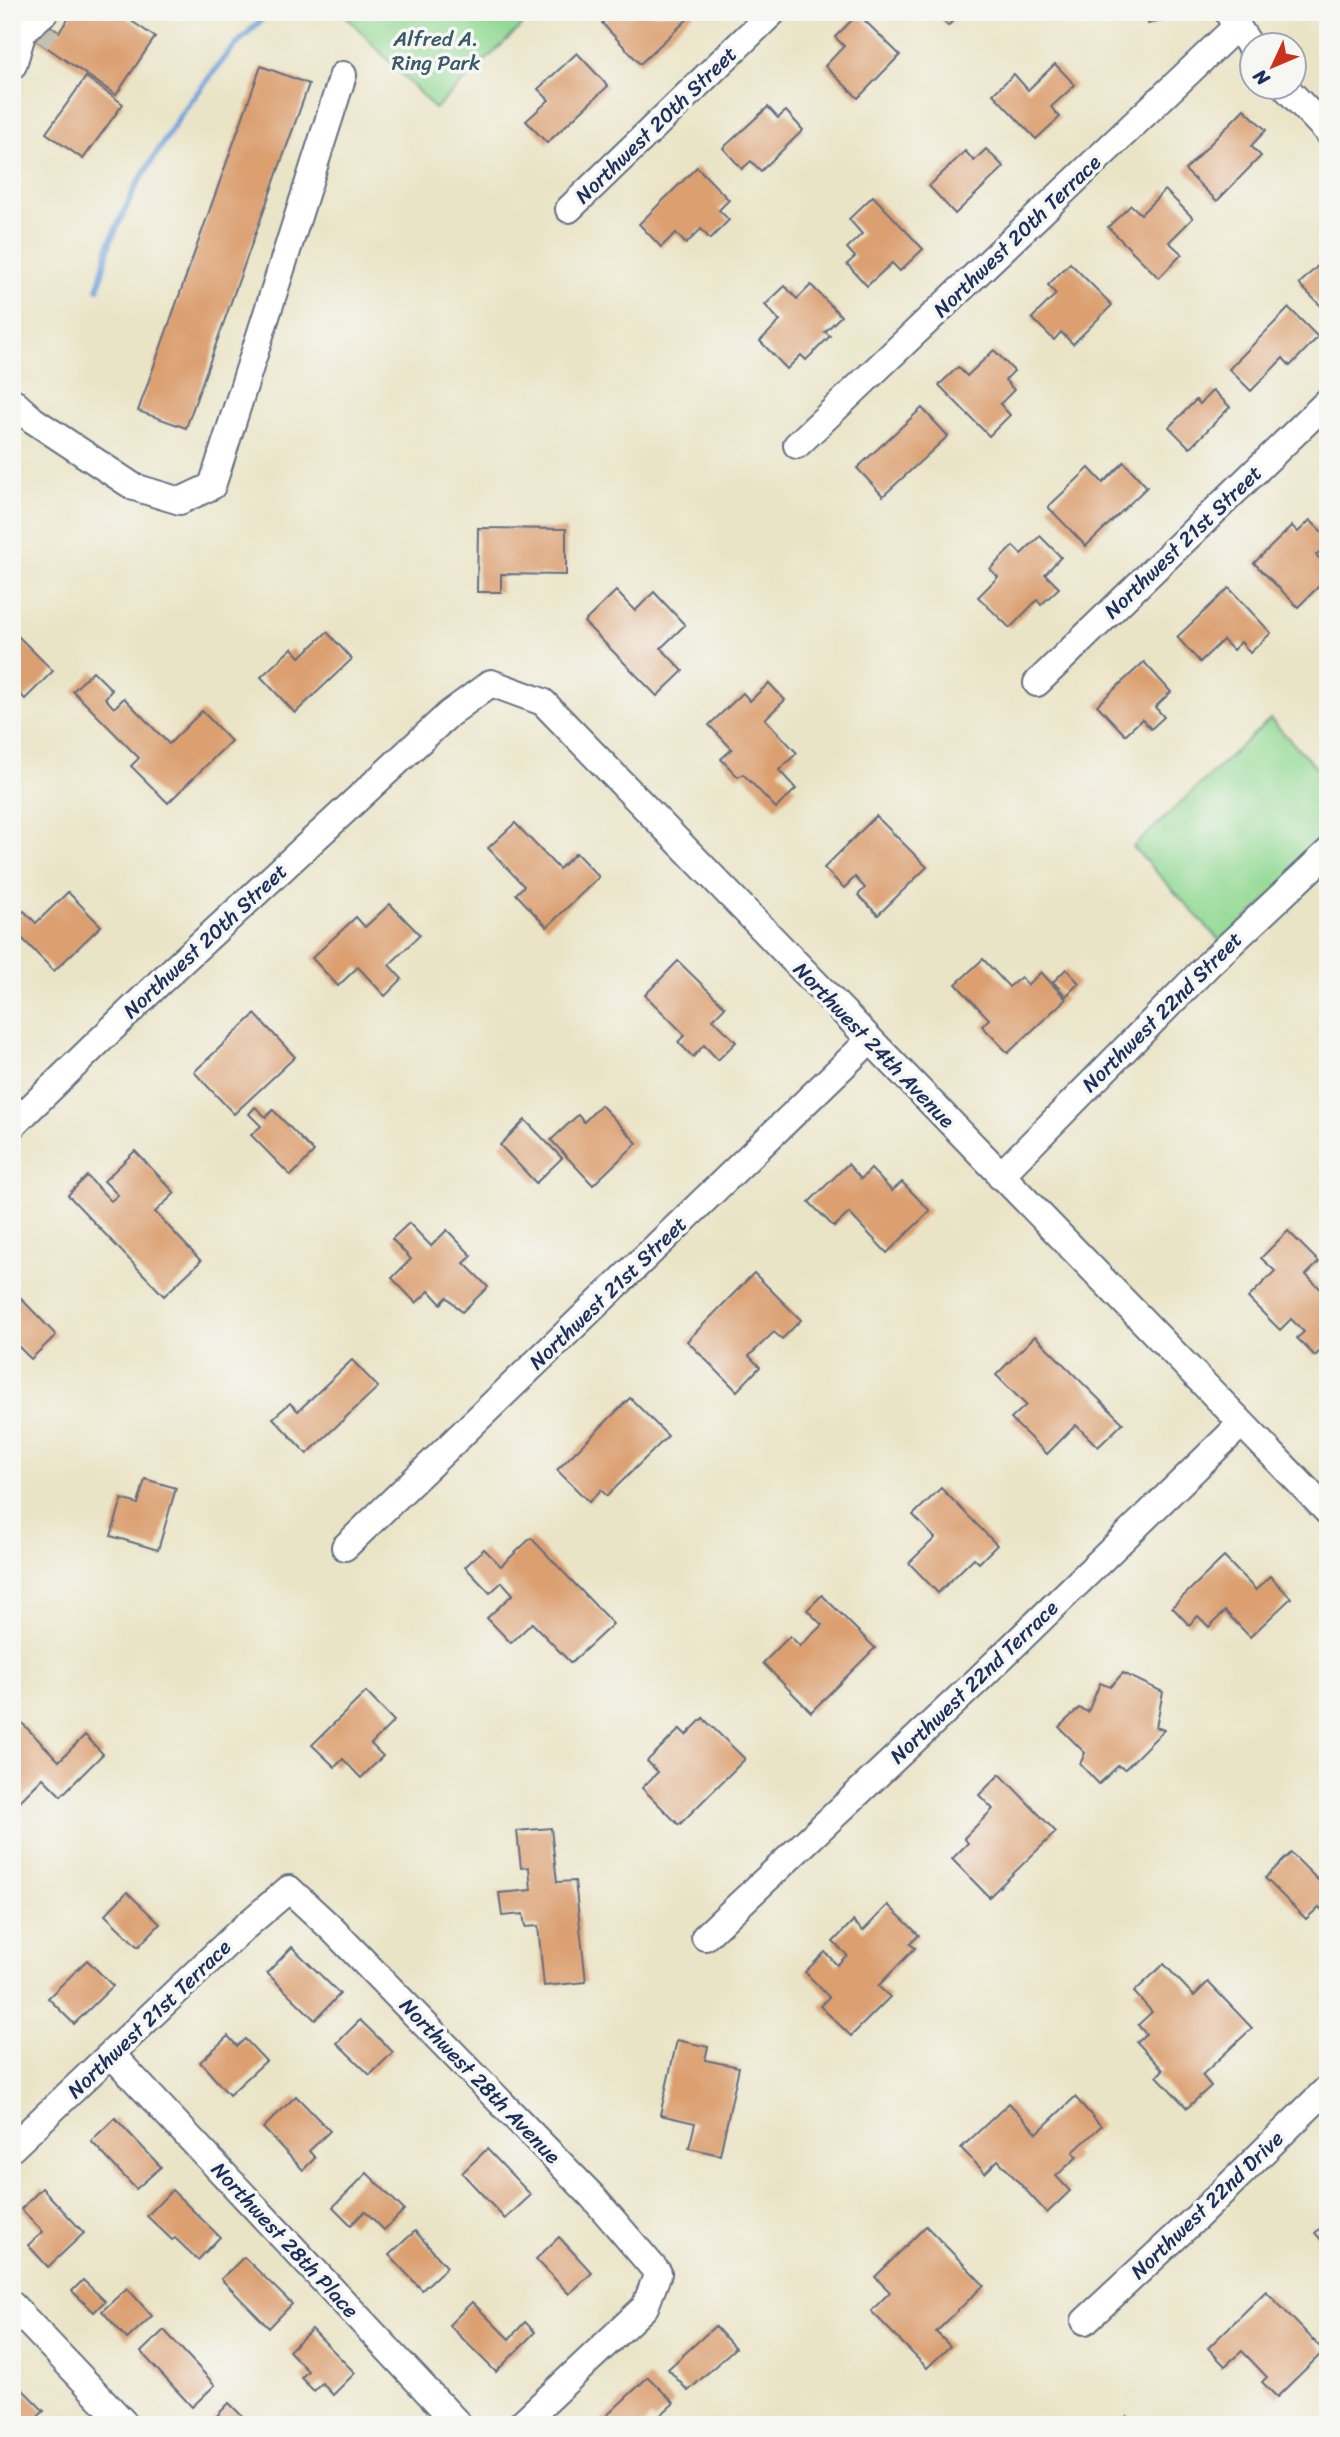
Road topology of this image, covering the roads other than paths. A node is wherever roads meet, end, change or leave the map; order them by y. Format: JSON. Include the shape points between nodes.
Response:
{"nodes":[{"id":1,"x":773,"y":12,"type":"edge"},
{"id":2,"x":1232,"y":20,"type":"edge"},
{"id":3,"x":45,"y":22,"type":"tunnel mouth"},
{"id":4,"x":13,"y":65,"type":"edge"},
{"id":5,"x":343,"y":75,"type":"dead end"},
{"id":6,"x":1299,"y":102,"type":"edge"},
{"id":7,"x":1328,"y":132,"type":"edge"},
{"id":8,"x":569,"y":209,"type":"dead end"},
{"id":9,"x":12,"y":401,"type":"edge"},
{"id":10,"x":1328,"y":401,"type":"edge"},
{"id":11,"x":797,"y":444,"type":"dead end"},
{"id":12,"x":1037,"y":683,"type":"dead end"},
{"id":13,"x":400,"y":759,"type":"joint"},
{"id":14,"x":1328,"y":852,"type":"edge"},
{"id":15,"x":870,"y":1040,"type":"junction"},
{"id":16,"x":12,"y":1126,"type":"edge"},
{"id":17,"x":1000,"y":1176,"type":"junction"},
{"id":18,"x":1241,"y":1424,"type":"junction"},
{"id":19,"x":1328,"y":1512,"type":"edge"},
{"id":20,"x":345,"y":1547,"type":"dead end"},
{"id":21,"x":286,"y":1891,"type":"joint"},
{"id":22,"x":705,"y":1937,"type":"dead end"},
{"id":23,"x":112,"y":2055,"type":"junction"},
{"id":24,"x":1328,"y":2088,"type":"edge"},
{"id":25,"x":12,"y":2148,"type":"edge"},
{"id":26,"x":12,"y":2305,"type":"edge"},
{"id":27,"x":1085,"y":2321,"type":"dead end"},
{"id":28,"x":126,"y":2425,"type":"edge"},
{"id":29,"x":459,"y":2425,"type":"edge"},
{"id":30,"x":520,"y":2425,"type":"edge"}],
"edges":[{"from":1,"to":8,"type":"street","name":"Northwest 20th Street"},
{"from":2,"to":11,"type":"street","name":"Northwest 20th Terrace"},
{"from":3,"to":4,"type":"street"},
{"from":5,"to":9,"type":"street","via":[[212,486],[180,501],[134,487]]},
{"from":6,"to":7,"type":"street"},
{"from":10,"to":12,"type":"street","name":"Northwest 21st Street"},
{"from":13,"to":15,"type":"street","name":"Northwest 24th Avenue","via":[[491,682],[543,702]]},
{"from":13,"to":16,"type":"street","name":"Northwest 20th Street"},
{"from":14,"to":17,"type":"street","name":"Northwest 22nd Street","via":[[1210,963]]},
{"from":15,"to":17,"type":"street","name":"Northwest 24th Avenue"},
{"from":15,"to":20,"type":"street","name":"Northwest 21st Street"},
{"from":17,"to":18,"type":"street","name":"Northwest 24th Avenue"},
{"from":18,"to":19,"type":"street","name":"Northwest 24th Avenue"},
{"from":18,"to":22,"type":"street","name":"Northwest 22nd Terrace","via":[[978,1681]]},
{"from":21,"to":23,"type":"street","name":"Northwest 21st Terrace"},
{"from":21,"to":30,"type":"street","name":"Northwest 28th Avenue","via":[[332,1929],[592,2196],[658,2273],[645,2307]]},
{"from":23,"to":25,"type":"street","name":"Northwest 21st Terrace"},
{"from":23,"to":29,"type":"street","name":"Northwest 28th Place"},
{"from":24,"to":27,"type":"street","name":"Northwest 22nd Drive"},
{"from":26,"to":28,"type":"street"}]}
